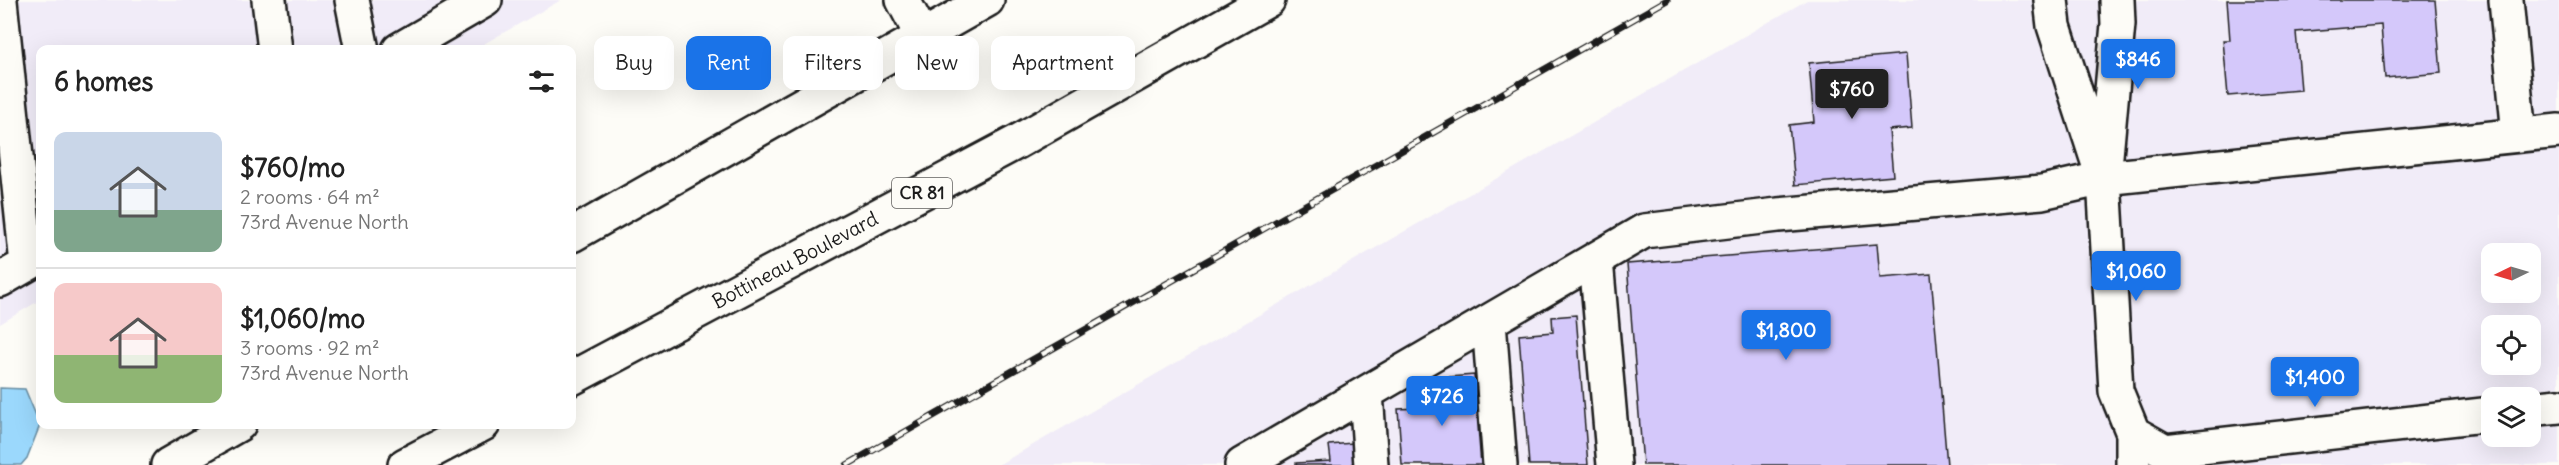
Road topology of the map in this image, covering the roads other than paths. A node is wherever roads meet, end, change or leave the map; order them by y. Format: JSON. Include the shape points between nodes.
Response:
{"nodes":[{"id":1,"x":269,"y":0,"type":"edge"},
{"id":2,"x":352,"y":0,"type":"edge"},
{"id":3,"x":485,"y":0,"type":"edge"},
{"id":4,"x":903,"y":0,"type":"edge"},
{"id":5,"x":987,"y":0,"type":"edge"},
{"id":6,"x":1268,"y":0,"type":"edge"},
{"id":7,"x":2051,"y":0,"type":"edge"},
{"id":8,"x":2117,"y":0,"type":"edge"},
{"id":9,"x":2506,"y":0,"type":"edge"},
{"id":10,"x":0,"y":1,"type":"edge"},
{"id":11,"x":922,"y":36,"type":"joint"},
{"id":12,"x":275,"y":45,"type":"edge"},
{"id":13,"x":361,"y":45,"type":"edge"},
{"id":14,"x":408,"y":45,"type":"edge"},
{"id":15,"x":895,"y":51,"type":"edge"},
{"id":16,"x":2559,"y":132,"type":"edge"},
{"id":17,"x":2519,"y":135,"type":"junction"},
{"id":18,"x":2104,"y":178,"type":"junction"},
{"id":19,"x":576,"y":233,"type":"edge"},
{"id":20,"x":1596,"y":260,"type":"junction"},
{"id":21,"x":22,"y":267,"type":"edge"},
{"id":22,"x":1489,"y":322,"type":"junction"},
{"id":23,"x":576,"y":376,"type":"edge"},
{"id":24,"x":1366,"y":393,"type":"junction"},
{"id":25,"x":2559,"y":406,"type":"edge"},
{"id":26,"x":2541,"y":408,"type":"edge"},
{"id":27,"x":2481,"y":415,"type":"edge"},
{"id":28,"x":230,"y":429,"type":"edge"},
{"id":29,"x":473,"y":429,"type":"edge"},
{"id":30,"x":2133,"y":449,"type":"edge"},
{"id":31,"x":1258,"y":460,"type":"edge"},
{"id":32,"x":168,"y":465,"type":"edge"},
{"id":33,"x":405,"y":465,"type":"edge"},
{"id":34,"x":1371,"y":465,"type":"edge"},
{"id":35,"x":1500,"y":465,"type":"edge"},
{"id":36,"x":1614,"y":465,"type":"edge"}],
"edges":[{"from":1,"to":12,"type":"main road"},
{"from":2,"to":13,"type":"main road"},
{"from":3,"to":14,"type":"main road"},
{"from":4,"to":11,"type":"main road"},
{"from":5,"to":11,"type":"main road"},
{"from":6,"to":23,"type":"main road","name":"Bottineau Boulevard","number":"CR 81","via":[[1017,142]]},
{"from":7,"to":18,"type":"main road","via":[[2054,26]]},
{"from":8,"to":18,"type":"main road"},
{"from":9,"to":17,"type":"main road"},
{"from":10,"to":21,"type":"main road"},
{"from":15,"to":19,"type":"main road"},
{"from":16,"to":17,"type":"main road"},
{"from":17,"to":18,"type":"main road"},
{"from":18,"to":20,"type":"main road","via":[[2042,192],[1644,231]]},
{"from":18,"to":30,"type":"main road","via":[[2115,391]]},
{"from":20,"to":22,"type":"main road"},
{"from":20,"to":36,"type":"main road"},
{"from":22,"to":24,"type":"main road"},
{"from":22,"to":35,"type":"main road"},
{"from":24,"to":31,"type":"main road"},
{"from":24,"to":34,"type":"main road"},
{"from":25,"to":26,"type":"main road"},
{"from":27,"to":30,"type":"main road","via":[[2165,451]]},
{"from":28,"to":32,"type":"main road"},
{"from":29,"to":33,"type":"main road"}]}
